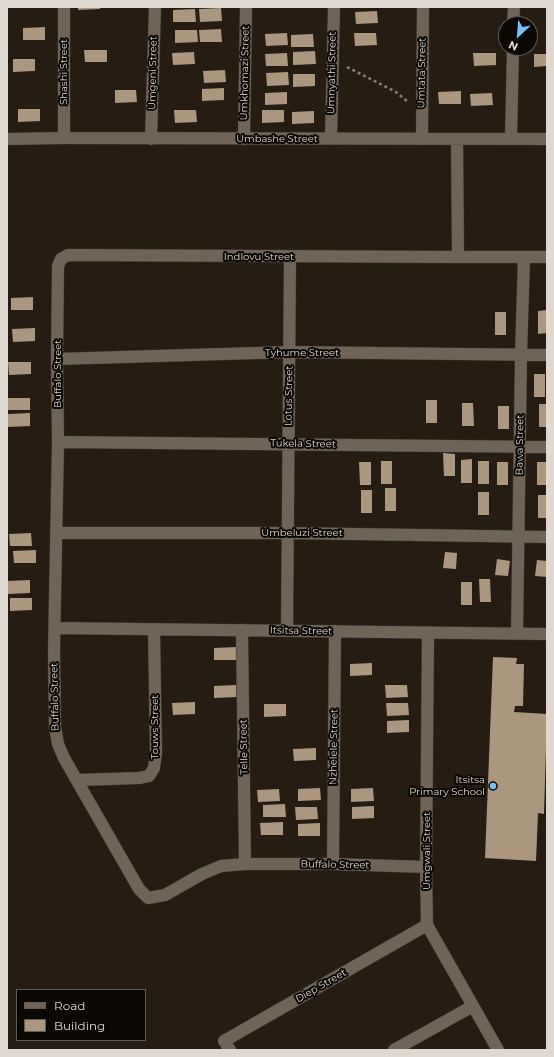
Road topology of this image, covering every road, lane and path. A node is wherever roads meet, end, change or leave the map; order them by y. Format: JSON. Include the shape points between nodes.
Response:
{"nodes":[{"id":1,"x":64,"y":7,"type":"edge"},
{"id":2,"x":155,"y":7,"type":"edge"},
{"id":3,"x":246,"y":7,"type":"edge"},
{"id":4,"x":334,"y":7,"type":"edge"},
{"id":5,"x":423,"y":7,"type":"edge"},
{"id":6,"x":332,"y":54,"type":"junction"},
{"id":7,"x":513,"y":56,"type":"edge"},
{"id":8,"x":422,"y":114,"type":"junction"},
{"id":9,"x":64,"y":138,"type":"junction"},
{"id":10,"x":7,"y":139,"type":"edge"},
{"id":11,"x":151,"y":139,"type":"junction"},
{"id":12,"x":244,"y":139,"type":"junction"},
{"id":13,"x":331,"y":139,"type":"junction"},
{"id":14,"x":422,"y":139,"type":"junction"},
{"id":15,"x":457,"y":139,"type":"junction"},
{"id":16,"x":511,"y":139,"type":"junction"},
{"id":17,"x":547,"y":140,"type":"edge"},
{"id":18,"x":290,"y":257,"type":"junction"},
{"id":19,"x":458,"y":257,"type":"junction"},
{"id":20,"x":524,"y":257,"type":"junction"},
{"id":21,"x":547,"y":257,"type":"edge"},
{"id":22,"x":61,"y":259,"type":"joint"},
{"id":23,"x":289,"y":352,"type":"junction"},
{"id":24,"x":521,"y":355,"type":"junction"},
{"id":25,"x":547,"y":356,"type":"edge"},
{"id":26,"x":57,"y":359,"type":"junction"},
{"id":27,"x":58,"y":442,"type":"junction"},
{"id":28,"x":288,"y":444,"type":"junction"},
{"id":29,"x":520,"y":447,"type":"junction"},
{"id":30,"x":547,"y":447,"type":"edge"},
{"id":31,"x":57,"y":533,"type":"junction"},
{"id":32,"x":288,"y":533,"type":"junction"},
{"id":33,"x":518,"y":536,"type":"junction"},
{"id":34,"x":547,"y":537,"type":"edge"},
{"id":35,"x":55,"y":628,"type":"junction"},
{"id":36,"x":154,"y":629,"type":"junction"},
{"id":37,"x":242,"y":630,"type":"junction"},
{"id":38,"x":287,"y":630,"type":"junction"},
{"id":39,"x":335,"y":631,"type":"junction"},
{"id":40,"x":428,"y":633,"type":"junction"},
{"id":41,"x":517,"y":634,"type":"junction"},
{"id":42,"x":547,"y":634,"type":"edge"},
{"id":43,"x":77,"y":780,"type":"junction"},
{"id":44,"x":245,"y":864,"type":"junction"},
{"id":45,"x":332,"y":864,"type":"junction"},
{"id":46,"x":426,"y":868,"type":"junction"},
{"id":47,"x":427,"y":925,"type":"junction"},
{"id":48,"x":473,"y":1006,"type":"junction"},
{"id":49,"x":230,"y":1050,"type":"edge"},
{"id":50,"x":394,"y":1050,"type":"edge"},
{"id":51,"x":498,"y":1050,"type":"edge"}],
"edges":[{"from":1,"to":9,"type":"street","name":"Shashi Street"},
{"from":2,"to":11,"type":"street","name":"Umgeni Street"},
{"from":3,"to":12,"type":"street","name":"Umkhomazi Street"},
{"from":4,"to":6,"type":"street","name":"Umnyathi Street"},
{"from":5,"to":8,"type":"street","name":"Umtata Street"},
{"from":6,"to":8,"type":"path","via":[[344,66],[396,92]]},
{"from":6,"to":13,"type":"street","name":"Umnyathi Street"},
{"from":7,"to":16,"type":"street"},
{"from":8,"to":14,"type":"street","name":"Umtata Street"},
{"from":9,"to":10,"type":"street","name":"Umbashe Street"},
{"from":9,"to":11,"type":"street","name":"Umbashe Street"},
{"from":11,"to":12,"type":"street","name":"Umbashe Street"},
{"from":12,"to":13,"type":"street","name":"Umbashe Street"},
{"from":13,"to":14,"type":"street","name":"Umbashe Street"},
{"from":14,"to":15,"type":"street","name":"Umbashe Street"},
{"from":15,"to":16,"type":"street","name":"Umbashe Street"},
{"from":15,"to":19,"type":"street"},
{"from":16,"to":17,"type":"street","name":"Umbashe Street"},
{"from":18,"to":19,"type":"street","name":"Indlovu Street"},
{"from":18,"to":22,"type":"street","name":"Indlovu Street","via":[[68,255]]},
{"from":18,"to":23,"type":"street","name":"Lotus Street"},
{"from":19,"to":20,"type":"street","name":"Indlovu Street"},
{"from":20,"to":21,"type":"street","name":"Indlovu Street"},
{"from":20,"to":24,"type":"street","name":"Bawa Street"},
{"from":22,"to":26,"type":"street","name":"Buffalo Street","via":[[58,266]]},
{"from":23,"to":24,"type":"street","name":"Tyhume Street"},
{"from":23,"to":26,"type":"street","name":"Tyhume Street"},
{"from":23,"to":28,"type":"street","name":"Lotus Street"},
{"from":24,"to":25,"type":"street","name":"Tyhume Street"},
{"from":24,"to":29,"type":"street","name":"Bawa Street"},
{"from":26,"to":27,"type":"street","name":"Buffalo Street"},
{"from":27,"to":28,"type":"street","name":"Tukela Street"},
{"from":27,"to":31,"type":"street","name":"Buffalo Street"},
{"from":28,"to":29,"type":"street","name":"Tukela Street"},
{"from":28,"to":32,"type":"street","name":"Lotus Street"},
{"from":29,"to":30,"type":"street","name":"Tukela Street"},
{"from":29,"to":33,"type":"street","name":"Bawa Street"},
{"from":31,"to":32,"type":"street","name":"Umbeluzi Street"},
{"from":31,"to":35,"type":"street","name":"Buffalo Street"},
{"from":32,"to":33,"type":"street","name":"Umbeluzi Street"},
{"from":32,"to":38,"type":"street","name":"Lotus Street"},
{"from":33,"to":34,"type":"street","name":"Umbeluzi Street"},
{"from":33,"to":41,"type":"street","name":"Bawa Street"},
{"from":35,"to":36,"type":"street","name":"Itsitsa Street"},
{"from":35,"to":43,"type":"street","name":"Buffalo Street","via":[[55,727],[58,744]]},
{"from":36,"to":37,"type":"street","name":"Itsitsa Street"},
{"from":36,"to":43,"type":"street","name":"Touws Street","via":[[154,768],[149,776],[139,778]]},
{"from":37,"to":38,"type":"street","name":"Itsitsa Street"},
{"from":37,"to":44,"type":"street","name":"Telle Street"},
{"from":38,"to":39,"type":"street","name":"Itsitsa Street"},
{"from":39,"to":40,"type":"street","name":"Itsitsa Street"},
{"from":39,"to":45,"type":"street","name":"Nzhelele Street"},
{"from":40,"to":41,"type":"street","name":"Itsitsa Street"},
{"from":40,"to":46,"type":"street","name":"Umgwali Street"},
{"from":41,"to":42,"type":"street","name":"Itsitsa Street"},
{"from":43,"to":44,"type":"street","name":"Buffalo Street","via":[[139,889],[148,898],[166,895],[221,866]]},
{"from":44,"to":45,"type":"street","name":"Buffalo Street"},
{"from":45,"to":46,"type":"street","name":"Buffalo Street"},
{"from":46,"to":47,"type":"street","name":"Umgwali Street"},
{"from":47,"to":48,"type":"street","name":"Umgwali Street"},
{"from":47,"to":49,"type":"street","name":"Diep Street","via":[[224,1041]]},
{"from":48,"to":50,"type":"street"},
{"from":48,"to":51,"type":"street","name":"Umgwali Street"}]}
